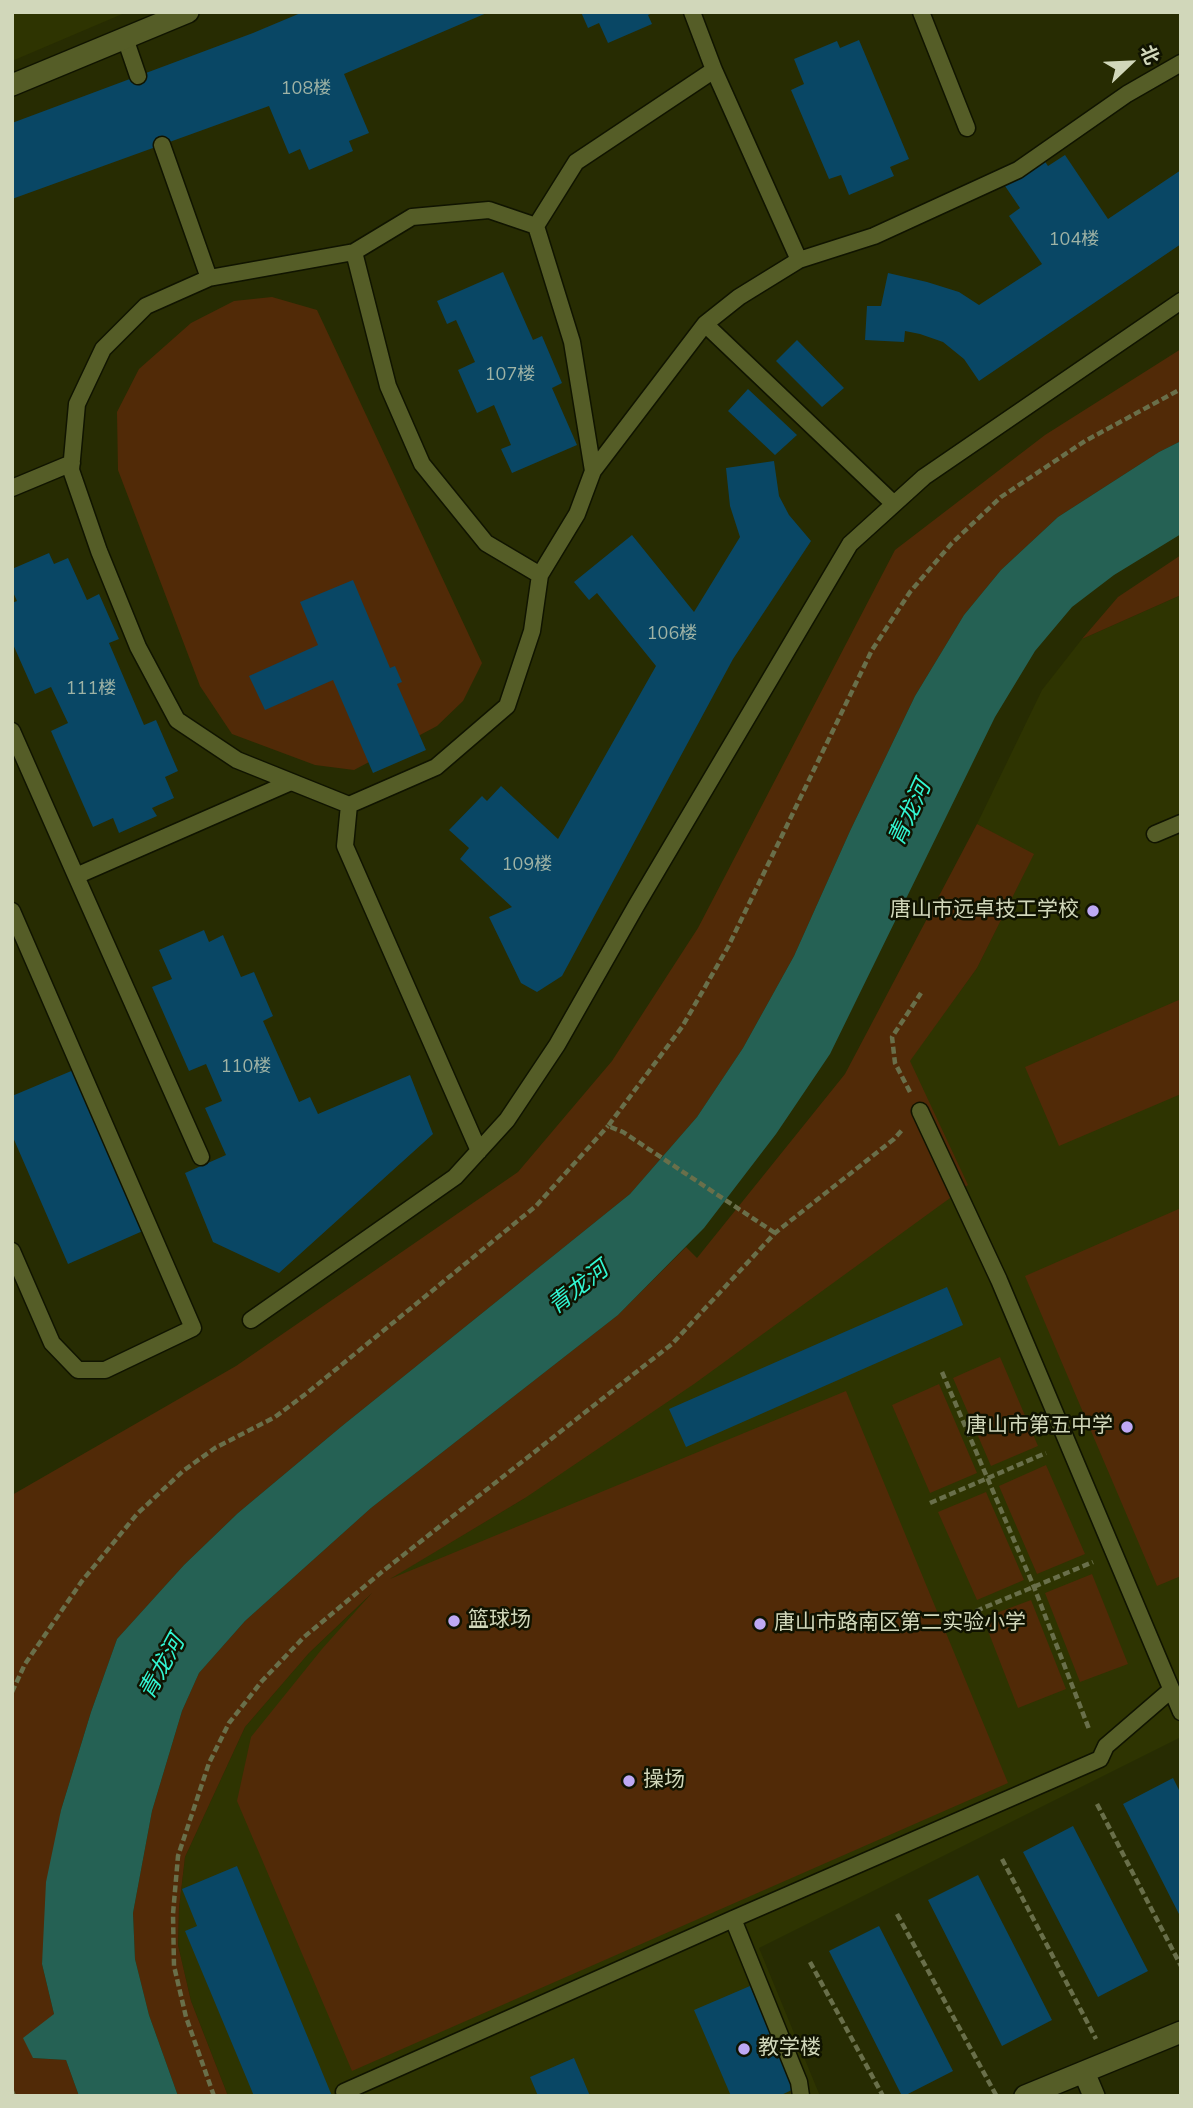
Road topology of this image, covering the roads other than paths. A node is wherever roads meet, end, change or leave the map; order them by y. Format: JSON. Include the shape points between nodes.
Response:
{"nodes":[{"id":1,"x":188,"y":12,"type":"edge"},
{"id":2,"x":692,"y":12,"type":"edge"},
{"id":3,"x":921,"y":12,"type":"edge"},
{"id":4,"x":125,"y":38,"type":"junction"},
{"id":5,"x":1181,"y":64,"type":"edge"},
{"id":6,"x":714,"y":70,"type":"junction"},
{"id":7,"x":138,"y":76,"type":"dead end"},
{"id":8,"x":12,"y":85,"type":"edge"},
{"id":9,"x":967,"y":128,"type":"dead end"},
{"id":10,"x":162,"y":145,"type":"dead end"},
{"id":11,"x":536,"y":226,"type":"junction"},
{"id":12,"x":354,"y":252,"type":"junction"},
{"id":13,"x":799,"y":260,"type":"junction"},
{"id":14,"x":209,"y":278,"type":"junction"},
{"id":15,"x":1181,"y":301,"type":"edge"},
{"id":16,"x":705,"y":324,"type":"junction"},
{"id":17,"x":72,"y":463,"type":"junction"},
{"id":18,"x":593,"y":471,"type":"junction"},
{"id":19,"x":12,"y":488,"type":"edge"},
{"id":20,"x":894,"y":504,"type":"junction"},
{"id":21,"x":540,"y":575,"type":"junction"},
{"id":22,"x":12,"y":731,"type":"edge"},
{"id":23,"x":291,"y":782,"type":"junction"},
{"id":24,"x":349,"y":805,"type":"junction"},
{"id":25,"x":1181,"y":823,"type":"edge"},
{"id":26,"x":1155,"y":834,"type":"dead end"},
{"id":27,"x":76,"y":876,"type":"junction"},
{"id":28,"x":12,"y":911,"type":"edge"},
{"id":29,"x":919,"y":1111,"type":"road end"},
{"id":30,"x":478,"y":1151,"type":"junction"},
{"id":31,"x":201,"y":1157,"type":"dead end"},
{"id":32,"x":12,"y":1251,"type":"edge"},
{"id":33,"x":251,"y":1320,"type":"dead end"},
{"id":34,"x":1171,"y":1690,"type":"junction"},
{"id":35,"x":1181,"y":1712,"type":"edge"},
{"id":36,"x":733,"y":1919,"type":"junction"},
{"id":37,"x":1181,"y":2032,"type":"edge"},
{"id":38,"x":1084,"y":2071,"type":"junction"},
{"id":39,"x":344,"y":2092,"type":"dead end"},
{"id":40,"x":801,"y":2096,"type":"edge"},
{"id":41,"x":1025,"y":2096,"type":"edge"},
{"id":42,"x":1094,"y":2096,"type":"edge"}],
"edges":[{"from":1,"to":4,"type":"street"},
{"from":2,"to":6,"type":"lane"},
{"from":3,"to":9,"type":"lane"},
{"from":4,"to":7,"type":"lane"},
{"from":4,"to":8,"type":"street"},
{"from":5,"to":13,"type":"lane","via":[[1127,94],[1018,170],[874,236]]},
{"from":6,"to":11,"type":"lane","via":[[576,162]]},
{"from":6,"to":13,"type":"lane"},
{"from":10,"to":14,"type":"lane"},
{"from":11,"to":12,"type":"lane","via":[[489,210],[412,217]]},
{"from":11,"to":18,"type":"lane","via":[[572,342]]},
{"from":12,"to":14,"type":"lane"},
{"from":12,"to":21,"type":"lane","via":[[388,386],[422,464],[486,543]]},
{"from":13,"to":16,"type":"lane"},
{"from":14,"to":17,"type":"lane","via":[[146,306],[103,349],[77,404]]},
{"from":15,"to":20,"type":"lane","via":[[924,477]]},
{"from":16,"to":18,"type":"lane"},
{"from":16,"to":20,"type":"lane"},
{"from":17,"to":19,"type":"lane"},
{"from":17,"to":23,"type":"lane","via":[[99,551],[138,647],[177,720],[237,760]]},
{"from":18,"to":21,"type":"lane","via":[[577,514]]},
{"from":20,"to":30,"type":"lane","via":[[850,544],[557,1045],[507,1120]]},
{"from":21,"to":24,"type":"lane","via":[[532,631],[507,706],[436,767]]},
{"from":22,"to":27,"type":"lane"},
{"from":23,"to":24,"type":"lane"},
{"from":23,"to":27,"type":"lane"},
{"from":24,"to":30,"type":"lane","via":[[345,846]]},
{"from":25,"to":26,"type":"lane"},
{"from":27,"to":31,"type":"lane"},
{"from":28,"to":32,"type":"lane","via":[[193,1328],[106,1370],[78,1370],[52,1343]]},
{"from":29,"to":34,"type":"lane","via":[[999,1280]]},
{"from":30,"to":33,"type":"lane","via":[[455,1177]]},
{"from":34,"to":35,"type":"lane"},
{"from":34,"to":36,"type":"lane","via":[[1106,1746],[1100,1759]]},
{"from":36,"to":39,"type":"lane"},
{"from":36,"to":40,"type":"lane"},
{"from":37,"to":38,"type":"street"},
{"from":38,"to":41,"type":"street"},
{"from":38,"to":42,"type":"street"}]}
